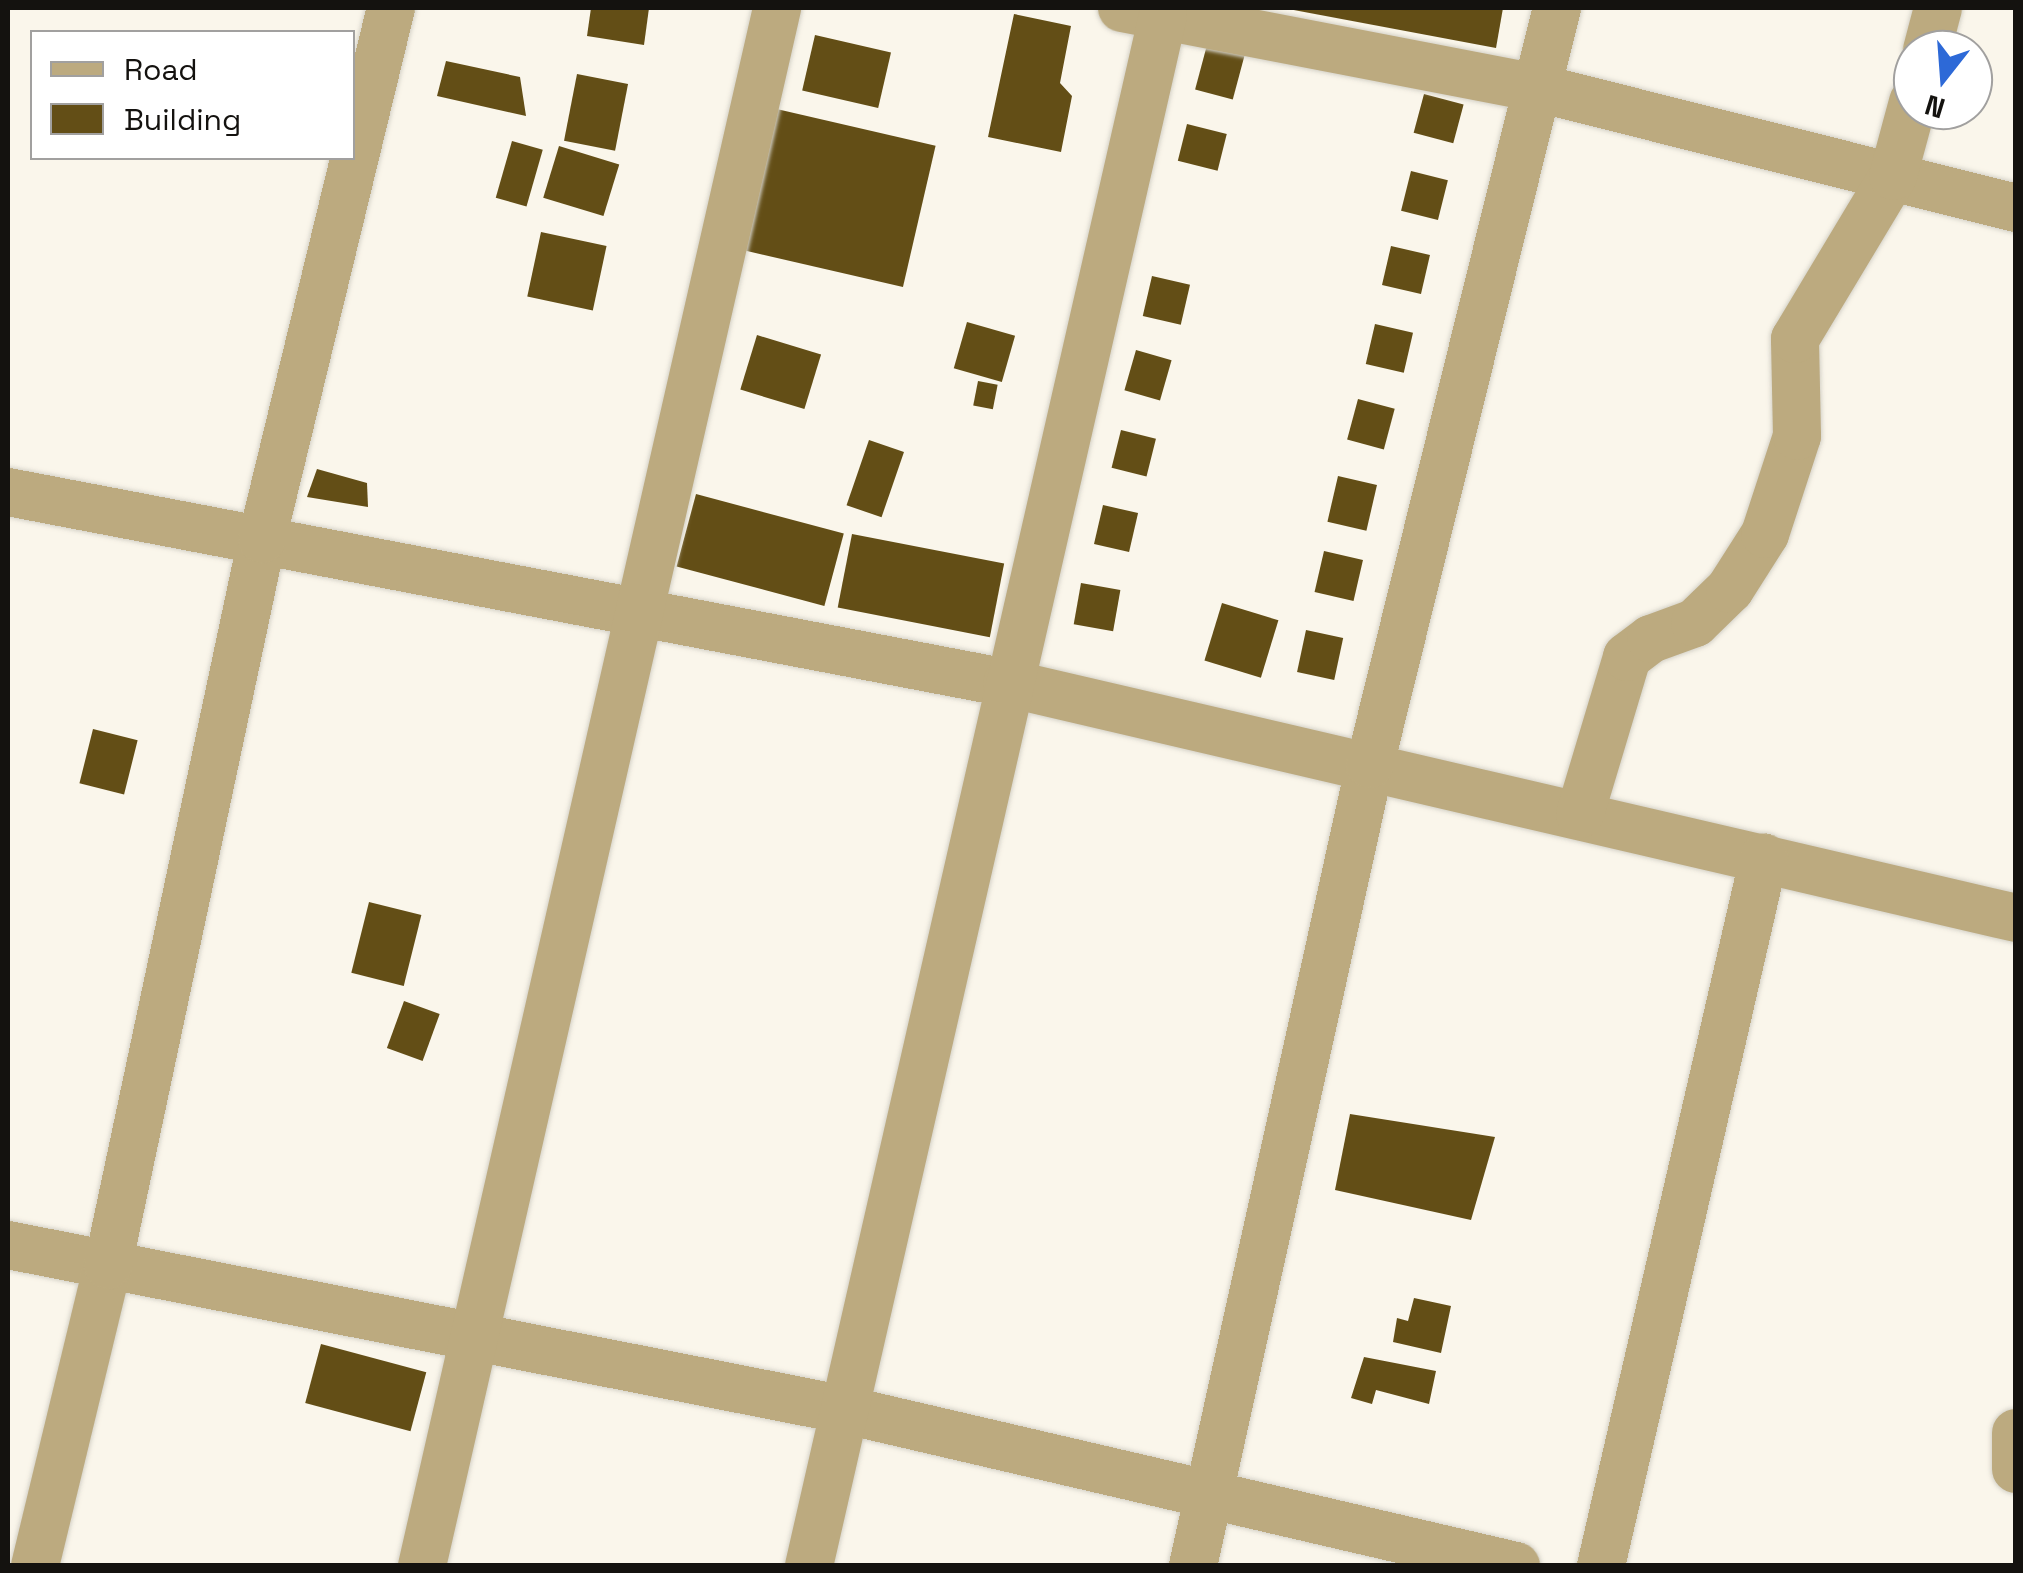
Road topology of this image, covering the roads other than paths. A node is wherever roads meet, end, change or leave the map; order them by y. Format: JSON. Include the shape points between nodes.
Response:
{"nodes":[{"id":1,"x":391,"y":8,"type":"edge"},
{"id":2,"x":777,"y":8,"type":"edge"},
{"id":3,"x":1557,"y":8,"type":"edge"},
{"id":4,"x":1142,"y":12,"type":"edge"},
{"id":5,"x":1538,"y":88,"type":"junction"},
{"id":6,"x":1905,"y":130,"type":"edge"},
{"id":7,"x":355,"y":156,"type":"edge"},
{"id":8,"x":354,"y":160,"type":"edge"},
{"id":9,"x":1893,"y":176,"type":"junction"},
{"id":10,"x":2016,"y":208,"type":"edge"},
{"id":11,"x":8,"y":492,"type":"edge"},
{"id":12,"x":262,"y":539,"type":"junction"},
{"id":13,"x":640,"y":610,"type":"junction"},
{"id":14,"x":1007,"y":682,"type":"junction"},
{"id":15,"x":1370,"y":764,"type":"junction"},
{"id":16,"x":1580,"y":814,"type":"junction"},
{"id":17,"x":1764,"y":857,"type":"junction"},
{"id":18,"x":2016,"y":918,"type":"edge"},
{"id":19,"x":8,"y":1245,"type":"edge"},
{"id":20,"x":108,"y":1264,"type":"junction"},
{"id":21,"x":474,"y":1341,"type":"junction"},
{"id":22,"x":846,"y":1410,"type":"junction"},
{"id":23,"x":2016,"y":1433,"type":"edge"},
{"id":24,"x":2016,"y":1469,"type":"edge"},
{"id":25,"x":1210,"y":1489,"type":"junction"},
{"id":26,"x":35,"y":1566,"type":"edge"},
{"id":27,"x":422,"y":1566,"type":"edge"},
{"id":28,"x":809,"y":1566,"type":"edge"},
{"id":29,"x":1193,"y":1566,"type":"edge"},
{"id":30,"x":1516,"y":1566,"type":"edge"},
{"id":31,"x":1601,"y":1566,"type":"edge"}],
"edges":[{"from":1,"to":7,"type":"street"},
{"from":2,"to":13,"type":"street"},
{"from":3,"to":5,"type":"street"},
{"from":4,"to":5,"type":"street"},
{"from":4,"to":14,"type":"street"},
{"from":5,"to":9,"type":"street"},
{"from":5,"to":15,"type":"street"},
{"from":6,"to":9,"type":"street"},
{"from":8,"to":12,"type":"street"},
{"from":9,"to":10,"type":"street"},
{"from":9,"to":16,"type":"street","via":[[1795,338],[1797,436],[1765,534],[1730,588],[1695,623],[1651,639],[1626,658]]},
{"from":11,"to":12,"type":"street"},
{"from":12,"to":13,"type":"street"},
{"from":12,"to":20,"type":"street"},
{"from":13,"to":14,"type":"street"},
{"from":13,"to":21,"type":"street"},
{"from":14,"to":15,"type":"street"},
{"from":14,"to":22,"type":"street"},
{"from":15,"to":16,"type":"street"},
{"from":15,"to":25,"type":"street"},
{"from":16,"to":17,"type":"street"},
{"from":17,"to":18,"type":"street"},
{"from":17,"to":31,"type":"street"},
{"from":19,"to":20,"type":"street"},
{"from":20,"to":21,"type":"street"},
{"from":20,"to":26,"type":"street"},
{"from":21,"to":22,"type":"street"},
{"from":21,"to":27,"type":"street"},
{"from":22,"to":25,"type":"street"},
{"from":22,"to":28,"type":"street"},
{"from":23,"to":24,"type":"street"},
{"from":25,"to":29,"type":"street"},
{"from":25,"to":30,"type":"street"}]}
